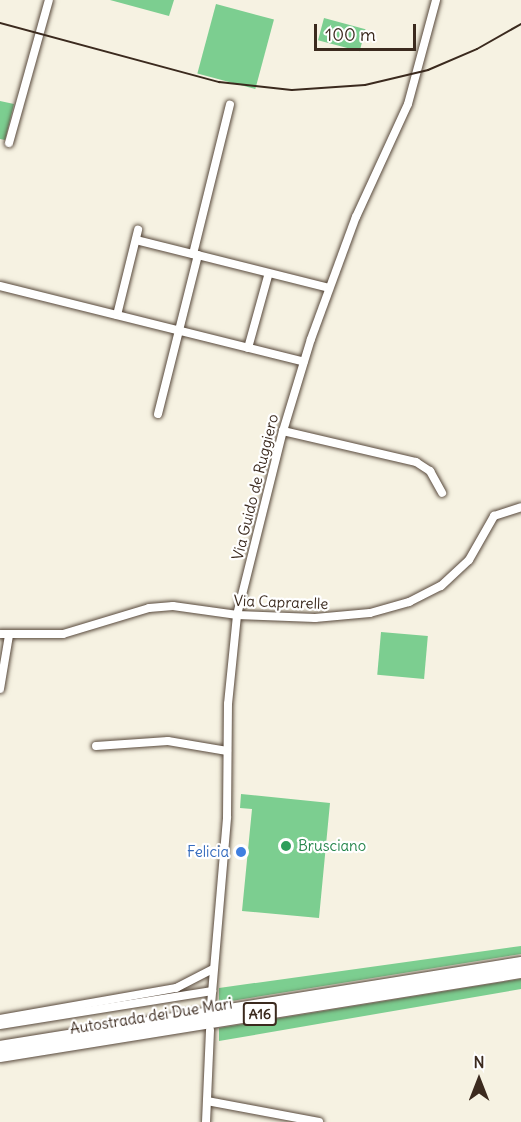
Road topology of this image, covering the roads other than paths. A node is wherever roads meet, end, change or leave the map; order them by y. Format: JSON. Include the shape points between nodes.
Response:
{"nodes":[{"id":1,"x":49,"y":0,"type":"edge"},
{"id":2,"x":436,"y":0,"type":"edge"},
{"id":3,"x":230,"y":105,"type":"dead end"},
{"id":4,"x":9,"y":143,"type":"dead end"},
{"id":5,"x":196,"y":255,"type":"junction"},
{"id":6,"x":268,"y":276,"type":"dead end"},
{"id":7,"x":0,"y":286,"type":"edge"},
{"id":8,"x":329,"y":288,"type":"junction"},
{"id":9,"x":117,"y":315,"type":"junction"},
{"id":10,"x":179,"y":331,"type":"junction"},
{"id":11,"x":248,"y":348,"type":"junction"},
{"id":12,"x":304,"y":362,"type":"junction"},
{"id":13,"x":158,"y":414,"type":"dead end"},
{"id":14,"x":283,"y":431,"type":"junction"},
{"id":15,"x":442,"y":493,"type":"dead end"},
{"id":16,"x":521,"y":507,"type":"edge"},
{"id":17,"x":237,"y":615,"type":"junction"},
{"id":18,"x":4,"y":635,"type":"edge"},
{"id":19,"x":0,"y":689,"type":"edge"},
{"id":20,"x":96,"y":747,"type":"dead end"},
{"id":21,"x":227,"y":751,"type":"junction"},
{"id":22,"x":521,"y":963,"type":"edge"},
{"id":23,"x":213,"y":969,"type":"junction"},
{"id":24,"x":521,"y":972,"type":"edge"},
{"id":25,"x":212,"y":991,"type":"junction"},
{"id":26,"x":211,"y":1005,"type":"dead end"},
{"id":27,"x":0,"y":1019,"type":"edge"},
{"id":28,"x":0,"y":1025,"type":"edge"},
{"id":29,"x":210,"y":1030,"type":"dead end"},
{"id":30,"x":0,"y":1047,"type":"edge"},
{"id":31,"x":0,"y":1056,"type":"edge"},
{"id":32,"x":207,"y":1101,"type":"junction"},
{"id":33,"x":206,"y":1122,"type":"edge"},
{"id":34,"x":319,"y":1122,"type":"edge"}],
"edges":[{"from":1,"to":4,"type":"street"},
{"from":2,"to":8,"type":"street","name":"Via Guido de Ruggiero","via":[[408,104]]},
{"from":3,"to":5,"type":"street"},
{"from":5,"to":8,"type":"street"},
{"from":5,"to":9,"type":"street","via":[[137,235]]},
{"from":5,"to":10,"type":"street"},
{"from":6,"to":11,"type":"street"},
{"from":7,"to":9,"type":"street"},
{"from":8,"to":12,"type":"street","name":"Via Guido de Ruggiero"},
{"from":9,"to":10,"type":"street"},
{"from":10,"to":11,"type":"street"},
{"from":10,"to":13,"type":"street"},
{"from":11,"to":12,"type":"street"},
{"from":12,"to":14,"type":"street","name":"Via Guido de Ruggiero"},
{"from":14,"to":15,"type":"street","via":[[416,462],[430,471]]},
{"from":14,"to":17,"type":"street","name":"Via Guido de Ruggiero"},
{"from":16,"to":17,"type":"street","name":"Via Caprarelle","via":[[494,516],[459,572],[409,602],[341,617]]},
{"from":17,"to":18,"type":"street","name":"Via Caprarelle","via":[[173,606],[149,608],[63,634]]},
{"from":17,"to":21,"type":"street","name":"Via Guido de Ruggiero","via":[[231,652]]},
{"from":18,"to":19,"type":"street"},
{"from":20,"to":21,"type":"street","via":[[168,741]]},
{"from":21,"to":23,"type":"street","name":"Via Guido de Ruggiero","via":[[227,817]]},
{"from":22,"to":30,"type":"highway","name":"Autostrada dei Due Mari","number":"A16"},
{"from":23,"to":25,"type":"street","name":"Via Guido de Ruggiero"},
{"from":23,"to":27,"type":"street","via":[[176,988]]},
{"from":24,"to":31,"type":"highway","name":"Autostrada dei Due Mari","number":"A16"},
{"from":25,"to":26,"type":"street","name":"Via Guido de Ruggiero"},
{"from":25,"to":28,"type":"street"},
{"from":29,"to":32,"type":"street"},
{"from":32,"to":33,"type":"street"},
{"from":32,"to":34,"type":"street"}]}
